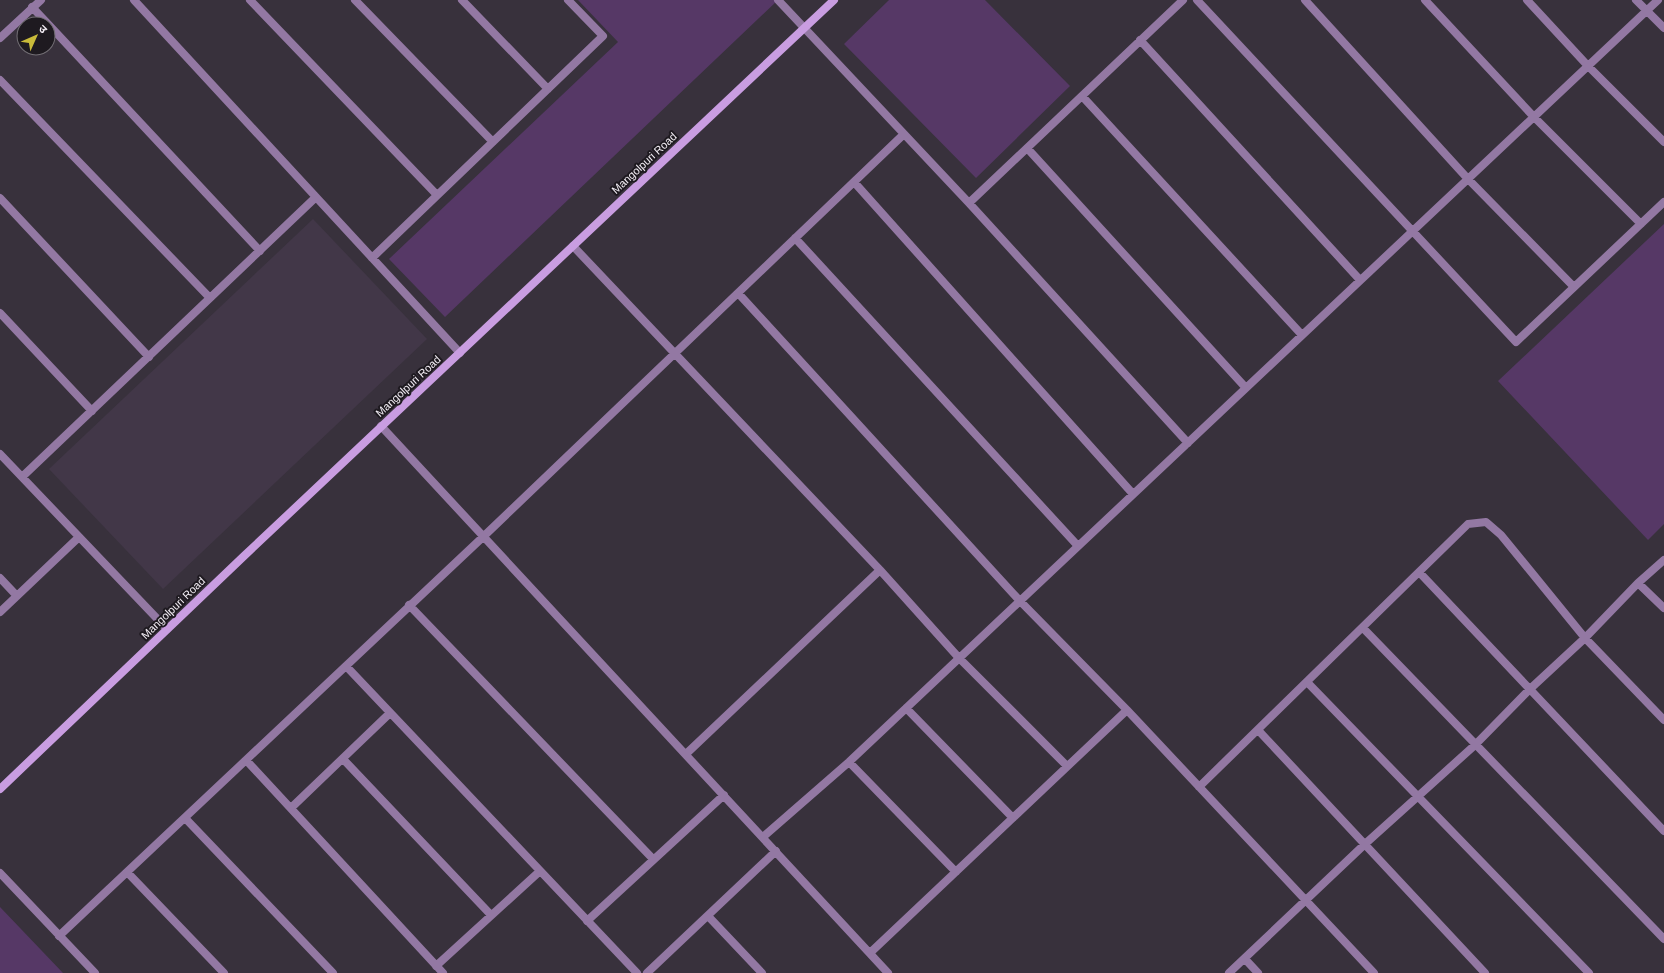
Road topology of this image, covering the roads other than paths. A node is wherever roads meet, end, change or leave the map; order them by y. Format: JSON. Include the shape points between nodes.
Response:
{"nodes":[{"id":1,"x":41,"y":0,"type":"edge"},
{"id":2,"x":134,"y":0,"type":"edge"},
{"id":3,"x":250,"y":0,"type":"edge"},
{"id":4,"x":355,"y":0,"type":"edge"},
{"id":5,"x":462,"y":0,"type":"edge"},
{"id":6,"x":568,"y":0,"type":"edge"},
{"id":7,"x":778,"y":0,"type":"edge"},
{"id":8,"x":834,"y":0,"type":"edge"},
{"id":9,"x":1182,"y":0,"type":"edge"},
{"id":10,"x":1197,"y":0,"type":"edge"},
{"id":11,"x":1305,"y":0,"type":"edge"},
{"id":12,"x":1424,"y":0,"type":"edge"},
{"id":13,"x":1527,"y":0,"type":"edge"},
{"id":14,"x":1636,"y":0,"type":"edge"},
{"id":15,"x":1658,"y":0,"type":"edge"},
{"id":16,"x":32,"y":7,"type":"junction"},
{"id":17,"x":1646,"y":11,"type":"junction"},
{"id":18,"x":40,"y":16,"type":"edge"},
{"id":19,"x":805,"y":27,"type":"junction"},
{"id":20,"x":1664,"y":28,"type":"edge"},
{"id":21,"x":56,"y":33,"type":"edge"},
{"id":22,"x":0,"y":38,"type":"edge"},
{"id":23,"x":1140,"y":40,"type":"junction"},
{"id":24,"x":1588,"y":66,"type":"junction"},
{"id":25,"x":0,"y":80,"type":"edge"},
{"id":26,"x":548,"y":89,"type":"junction"},
{"id":27,"x":1082,"y":96,"type":"junction"},
{"id":28,"x":1534,"y":117,"type":"junction"},
{"id":29,"x":904,"y":134,"type":"junction"},
{"id":30,"x":493,"y":142,"type":"junction"},
{"id":31,"x":1664,"y":142,"type":"edge"},
{"id":32,"x":1027,"y":148,"type":"junction"},
{"id":33,"x":1468,"y":179,"type":"junction"},
{"id":34,"x":854,"y":182,"type":"junction"},
{"id":35,"x":437,"y":195,"type":"junction"},
{"id":36,"x":316,"y":197,"type":"junction"},
{"id":37,"x":0,"y":198,"type":"edge"},
{"id":38,"x":1664,"y":202,"type":"edge"},
{"id":39,"x":969,"y":203,"type":"junction"},
{"id":40,"x":1641,"y":224,"type":"junction"},
{"id":41,"x":1412,"y":231,"type":"junction"},
{"id":42,"x":796,"y":238,"type":"junction"},
{"id":43,"x":573,"y":246,"type":"junction"},
{"id":44,"x":260,"y":251,"type":"junction"},
{"id":45,"x":372,"y":258,"type":"junction"},
{"id":46,"x":1360,"y":280,"type":"junction"},
{"id":47,"x":1574,"y":287,"type":"junction"},
{"id":48,"x":738,"y":293,"type":"junction"},
{"id":49,"x":210,"y":298,"type":"junction"},
{"id":50,"x":0,"y":313,"type":"edge"},
{"id":51,"x":1302,"y":335,"type":"junction"},
{"id":52,"x":460,"y":353,"type":"junction"},
{"id":53,"x":675,"y":353,"type":"junction"},
{"id":54,"x":149,"y":357,"type":"junction"},
{"id":55,"x":1246,"y":388,"type":"junction"},
{"id":56,"x":92,"y":411,"type":"junction"},
{"id":57,"x":382,"y":426,"type":"junction"},
{"id":58,"x":1188,"y":442,"type":"junction"},
{"id":59,"x":0,"y":454,"type":"edge"},
{"id":60,"x":22,"y":477,"type":"junction"},
{"id":61,"x":1133,"y":494,"type":"junction"},
{"id":62,"x":484,"y":536,"type":"junction"},
{"id":63,"x":79,"y":537,"type":"junction"},
{"id":64,"x":1078,"y":546,"type":"junction"},
{"id":65,"x":1664,"y":560,"type":"edge"},
{"id":66,"x":880,"y":570,"type":"junction"},
{"id":67,"x":1419,"y":572,"type":"junction"},
{"id":68,"x":0,"y":578,"type":"edge"},
{"id":69,"x":1638,"y":583,"type":"junction"},
{"id":70,"x":17,"y":596,"type":"junction"},
{"id":71,"x":1020,"y":601,"type":"junction"},
{"id":72,"x":409,"y":605,"type":"junction"},
{"id":73,"x":1664,"y":608,"type":"edge"},
{"id":74,"x":0,"y":612,"type":"edge"},
{"id":75,"x":1363,"y":628,"type":"junction"},
{"id":76,"x":167,"y":629,"type":"junction"},
{"id":77,"x":1585,"y":638,"type":"junction"},
{"id":78,"x":959,"y":658,"type":"junction"},
{"id":79,"x":346,"y":666,"type":"junction"},
{"id":80,"x":1307,"y":682,"type":"junction"},
{"id":81,"x":1530,"y":689,"type":"junction"},
{"id":82,"x":906,"y":708,"type":"junction"},
{"id":83,"x":1127,"y":710,"type":"junction"},
{"id":84,"x":390,"y":713,"type":"junction"},
{"id":85,"x":1664,"y":720,"type":"edge"},
{"id":86,"x":1258,"y":730,"type":"junction"},
{"id":87,"x":1475,"y":744,"type":"junction"},
{"id":88,"x":686,"y":754,"type":"junction"},
{"id":89,"x":342,"y":759,"type":"junction"},
{"id":90,"x":246,"y":760,"type":"junction"},
{"id":91,"x":849,"y":762,"type":"junction"},
{"id":92,"x":1067,"y":766,"type":"junction"},
{"id":93,"x":1199,"y":787,"type":"junction"},
{"id":94,"x":0,"y":789,"type":"edge"},
{"id":95,"x":724,"y":795,"type":"junction"},
{"id":96,"x":1419,"y":797,"type":"junction"},
{"id":97,"x":290,"y":808,"type":"junction"},
{"id":98,"x":185,"y":818,"type":"junction"},
{"id":99,"x":1013,"y":818,"type":"junction"},
{"id":100,"x":1664,"y":831,"type":"edge"},
{"id":101,"x":763,"y":837,"type":"junction"},
{"id":102,"x":1365,"y":844,"type":"junction"},
{"id":103,"x":776,"y":851,"type":"junction"},
{"id":104,"x":653,"y":859,"type":"junction"},
{"id":105,"x":540,"y":871,"type":"junction"},
{"id":106,"x":127,"y":872,"type":"junction"},
{"id":107,"x":956,"y":872,"type":"junction"},
{"id":108,"x":0,"y":873,"type":"edge"},
{"id":109,"x":1306,"y":900,"type":"junction"},
{"id":110,"x":491,"y":915,"type":"junction"},
{"id":111,"x":708,"y":916,"type":"junction"},
{"id":112,"x":587,"y":920,"type":"junction"},
{"id":113,"x":59,"y":936,"type":"junction"},
{"id":114,"x":1664,"y":939,"type":"edge"},
{"id":115,"x":871,"y":952,"type":"junction"},
{"id":116,"x":1245,"y":958,"type":"junction"},
{"id":117,"x":436,"y":966,"type":"junction"},
{"id":118,"x":95,"y":973,"type":"edge"},
{"id":119,"x":224,"y":973,"type":"edge"},
{"id":120,"x":333,"y":973,"type":"edge"},
{"id":121,"x":443,"y":973,"type":"edge"},
{"id":122,"x":637,"y":973,"type":"edge"},
{"id":123,"x":647,"y":973,"type":"edge"},
{"id":124,"x":762,"y":973,"type":"edge"},
{"id":125,"x":888,"y":973,"type":"edge"},
{"id":126,"x":1229,"y":973,"type":"edge"},
{"id":127,"x":1258,"y":973,"type":"edge"},
{"id":128,"x":1374,"y":973,"type":"edge"},
{"id":129,"x":1485,"y":973,"type":"edge"},
{"id":130,"x":1589,"y":973,"type":"edge"}],
"edges":[{"from":1,"to":16,"type":"street"},
{"from":2,"to":36,"type":"street"},
{"from":3,"to":35,"type":"street"},
{"from":4,"to":30,"type":"street"},
{"from":5,"to":26,"type":"street"},
{"from":6,"to":26,"type":"street","via":[[603,36]]},
{"from":7,"to":19,"type":"street"},
{"from":8,"to":19,"type":"street","name":"Mangolpuri Road"},
{"from":9,"to":23,"type":"street"},
{"from":10,"to":41,"type":"street"},
{"from":11,"to":33,"type":"street"},
{"from":12,"to":28,"type":"street"},
{"from":13,"to":24,"type":"street"},
{"from":14,"to":17,"type":"street"},
{"from":15,"to":17,"type":"street"},
{"from":16,"to":18,"type":"street"},
{"from":16,"to":22,"type":"street"},
{"from":17,"to":20,"type":"street"},
{"from":17,"to":24,"type":"street"},
{"from":19,"to":29,"type":"street"},
{"from":19,"to":43,"type":"street","name":"Mangolpuri Road"},
{"from":21,"to":44,"type":"street"},
{"from":23,"to":27,"type":"street"},
{"from":23,"to":46,"type":"street"},
{"from":24,"to":28,"type":"street"},
{"from":24,"to":31,"type":"street"},
{"from":25,"to":49,"type":"street"},
{"from":26,"to":30,"type":"street"},
{"from":27,"to":32,"type":"street"},
{"from":27,"to":51,"type":"street"},
{"from":28,"to":33,"type":"street"},
{"from":28,"to":40,"type":"street"},
{"from":29,"to":34,"type":"street"},
{"from":29,"to":39,"type":"street"},
{"from":30,"to":35,"type":"street"},
{"from":32,"to":39,"type":"street"},
{"from":32,"to":55,"type":"street"},
{"from":33,"to":41,"type":"street"},
{"from":33,"to":47,"type":"street"},
{"from":34,"to":42,"type":"street"},
{"from":34,"to":61,"type":"street"},
{"from":35,"to":45,"type":"street"},
{"from":36,"to":44,"type":"street"},
{"from":36,"to":45,"type":"street"},
{"from":37,"to":54,"type":"street"},
{"from":38,"to":40,"type":"street"},
{"from":39,"to":58,"type":"street"},
{"from":40,"to":47,"type":"street"},
{"from":41,"to":46,"type":"street"},
{"from":41,"to":47,"type":"street","via":[[1516,342]]},
{"from":42,"to":48,"type":"street"},
{"from":42,"to":64,"type":"street"},
{"from":43,"to":52,"type":"street","name":"Mangolpuri Road"},
{"from":43,"to":53,"type":"street"},
{"from":44,"to":49,"type":"street"},
{"from":45,"to":52,"type":"street"},
{"from":46,"to":51,"type":"street"},
{"from":48,"to":53,"type":"street"},
{"from":48,"to":71,"type":"street"},
{"from":49,"to":54,"type":"street"},
{"from":50,"to":56,"type":"street"},
{"from":51,"to":55,"type":"street"},
{"from":52,"to":57,"type":"street","name":"Mangolpuri Road"},
{"from":53,"to":62,"type":"street"},
{"from":53,"to":66,"type":"street"},
{"from":54,"to":56,"type":"street"},
{"from":55,"to":58,"type":"street"},
{"from":56,"to":60,"type":"street"},
{"from":57,"to":62,"type":"street"},
{"from":57,"to":76,"type":"street","name":"Mangolpuri Road"},
{"from":58,"to":61,"type":"street"},
{"from":59,"to":60,"type":"street"},
{"from":60,"to":63,"type":"street"},
{"from":61,"to":64,"type":"street"},
{"from":62,"to":72,"type":"street"},
{"from":62,"to":88,"type":"street"},
{"from":63,"to":70,"type":"street"},
{"from":63,"to":76,"type":"street"},
{"from":64,"to":71,"type":"street"},
{"from":65,"to":69,"type":"street"},
{"from":66,"to":78,"type":"street"},
{"from":66,"to":88,"type":"street"},
{"from":67,"to":75,"type":"street"},
{"from":67,"to":77,"type":"street","via":[[1468,524],[1486,522],[1501,535]]},
{"from":67,"to":81,"type":"street"},
{"from":68,"to":70,"type":"street"},
{"from":69,"to":73,"type":"street"},
{"from":69,"to":77,"type":"street"},
{"from":70,"to":74,"type":"street"},
{"from":71,"to":78,"type":"street"},
{"from":71,"to":83,"type":"street"},
{"from":72,"to":79,"type":"street"},
{"from":72,"to":104,"type":"street"},
{"from":75,"to":80,"type":"street"},
{"from":75,"to":87,"type":"street"},
{"from":76,"to":94,"type":"street","name":"Mangolpuri Road"},
{"from":77,"to":81,"type":"street"},
{"from":77,"to":85,"type":"street"},
{"from":78,"to":82,"type":"street"},
{"from":78,"to":92,"type":"street"},
{"from":79,"to":84,"type":"street"},
{"from":79,"to":90,"type":"street"},
{"from":80,"to":86,"type":"street"},
{"from":80,"to":96,"type":"street"},
{"from":81,"to":87,"type":"street"},
{"from":81,"to":100,"type":"street"},
{"from":82,"to":91,"type":"street"},
{"from":82,"to":99,"type":"street"},
{"from":83,"to":92,"type":"street"},
{"from":83,"to":93,"type":"street"},
{"from":84,"to":89,"type":"street"},
{"from":84,"to":105,"type":"street"},
{"from":86,"to":93,"type":"street"},
{"from":86,"to":102,"type":"street"},
{"from":87,"to":96,"type":"street"},
{"from":87,"to":114,"type":"street"},
{"from":88,"to":95,"type":"street"},
{"from":89,"to":97,"type":"street"},
{"from":89,"to":110,"type":"street"},
{"from":90,"to":97,"type":"street"},
{"from":90,"to":98,"type":"street"},
{"from":91,"to":101,"type":"street"},
{"from":91,"to":107,"type":"street"},
{"from":92,"to":99,"type":"street"},
{"from":93,"to":109,"type":"street"},
{"from":95,"to":101,"type":"street"},
{"from":95,"to":104,"type":"street"},
{"from":96,"to":102,"type":"street"},
{"from":96,"to":130,"type":"street"},
{"from":97,"to":117,"type":"street"},
{"from":98,"to":106,"type":"street"},
{"from":98,"to":120,"type":"street"},
{"from":99,"to":107,"type":"street"},
{"from":101,"to":103,"type":"street"},
{"from":102,"to":109,"type":"street"},
{"from":102,"to":129,"type":"street"},
{"from":103,"to":111,"type":"street"},
{"from":103,"to":115,"type":"street"},
{"from":104,"to":112,"type":"street"},
{"from":105,"to":110,"type":"street"},
{"from":105,"to":112,"type":"street"},
{"from":106,"to":113,"type":"street"},
{"from":106,"to":119,"type":"street"},
{"from":107,"to":115,"type":"street"},
{"from":108,"to":113,"type":"street"},
{"from":109,"to":116,"type":"street"},
{"from":109,"to":128,"type":"street"},
{"from":110,"to":117,"type":"street"},
{"from":111,"to":123,"type":"street"},
{"from":111,"to":124,"type":"street"},
{"from":112,"to":122,"type":"street"},
{"from":113,"to":118,"type":"street"},
{"from":115,"to":125,"type":"street"},
{"from":116,"to":126,"type":"street"},
{"from":116,"to":127,"type":"street"},
{"from":117,"to":121,"type":"street"}]}
